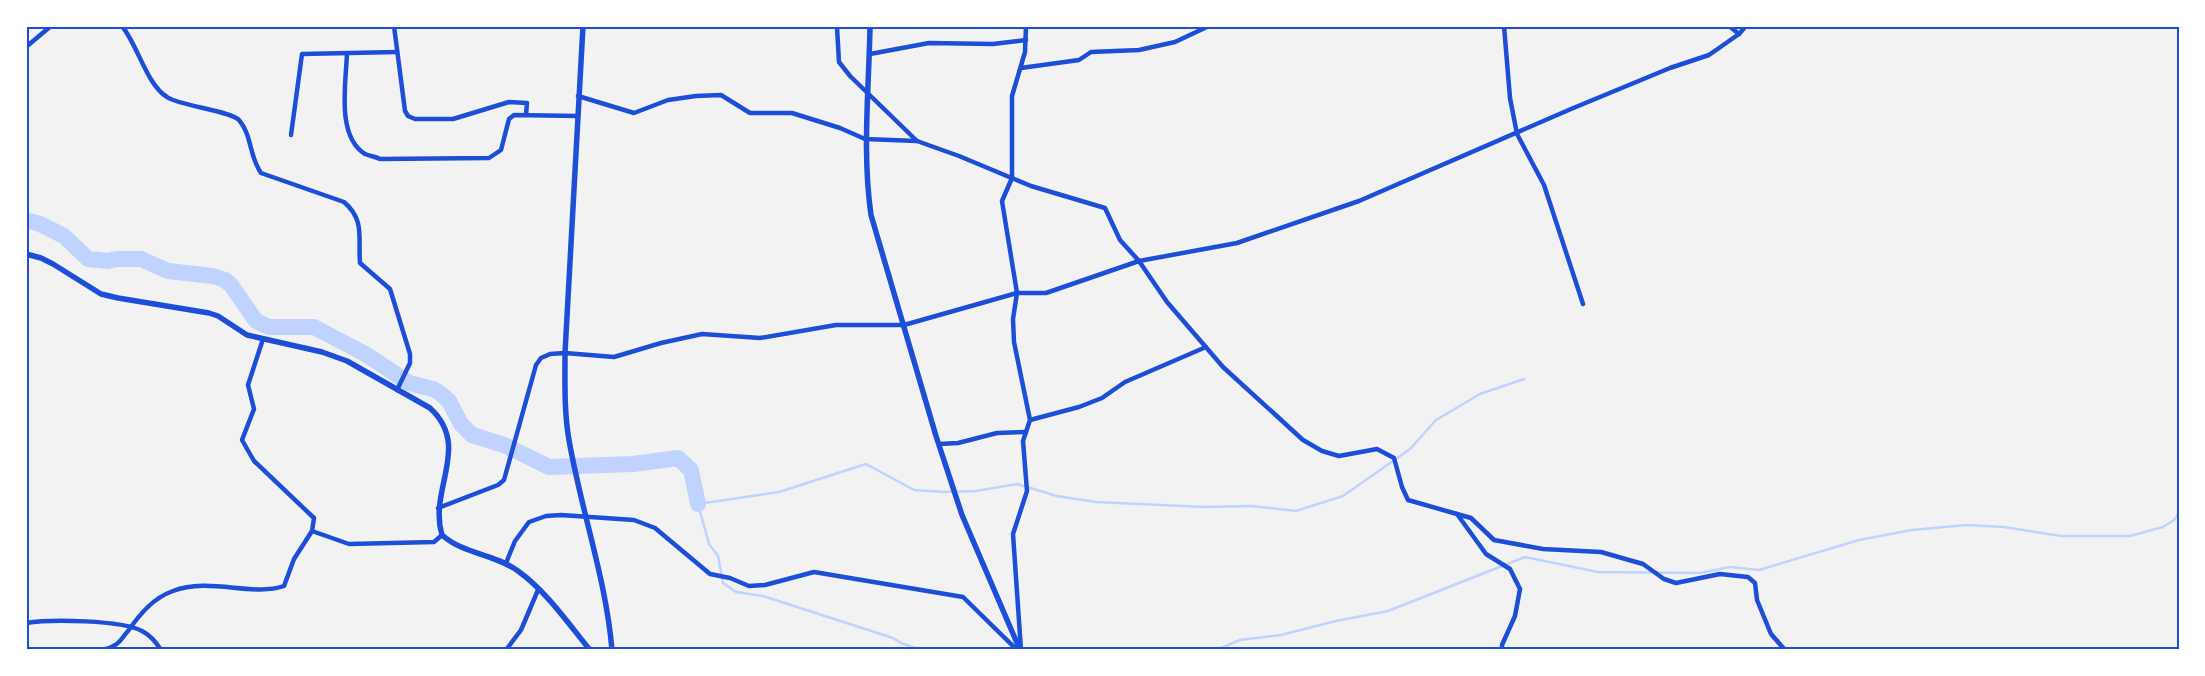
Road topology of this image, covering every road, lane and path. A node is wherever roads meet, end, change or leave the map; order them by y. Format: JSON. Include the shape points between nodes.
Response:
{"nodes":[{"id":1,"x":51,"y":26,"type":"edge"},
{"id":2,"x":122,"y":26,"type":"edge"},
{"id":3,"x":394,"y":26,"type":"edge"},
{"id":4,"x":583,"y":26,"type":"edge"},
{"id":5,"x":828,"y":26,"type":"edge"},
{"id":6,"x":870,"y":26,"type":"edge"},
{"id":7,"x":1026,"y":26,"type":"edge"},
{"id":8,"x":1210,"y":26,"type":"edge"},
{"id":9,"x":1504,"y":26,"type":"edge"},
{"id":10,"x":1730,"y":26,"type":"edge"},
{"id":11,"x":1746,"y":26,"type":"edge"},
{"id":12,"x":1739,"y":34,"type":"junction"},
{"id":13,"x":1026,"y":40,"type":"junction"},
{"id":14,"x":26,"y":48,"type":"edge"},
{"id":15,"x":397,"y":52,"type":"junction"},
{"id":16,"x":347,"y":53,"type":"junction"},
{"id":17,"x":870,"y":54,"type":"junction"},
{"id":18,"x":1021,"y":68,"type":"junction"},
{"id":19,"x":868,"y":94,"type":"junction"},
{"id":20,"x":578,"y":96,"type":"junction"},
{"id":21,"x":526,"y":115,"type":"junction"},
{"id":22,"x":578,"y":116,"type":"junction"},
{"id":23,"x":1517,"y":134,"type":"junction"},
{"id":24,"x":291,"y":135,"type":"dead end"},
{"id":25,"x":865,"y":139,"type":"junction"},
{"id":26,"x":917,"y":141,"type":"junction"},
{"id":27,"x":1012,"y":178,"type":"junction"},
{"id":28,"x":26,"y":254,"type":"edge"},
{"id":29,"x":1139,"y":261,"type":"junction"},
{"id":30,"x":1016,"y":293,"type":"junction"},
{"id":31,"x":1584,"y":304,"type":"dead end"},
{"id":32,"x":904,"y":325,"type":"junction"},
{"id":33,"x":263,"y":339,"type":"junction"},
{"id":34,"x":1206,"y":347,"type":"junction"},
{"id":35,"x":565,"y":353,"type":"junction"},
{"id":36,"x":398,"y":388,"type":"junction"},
{"id":37,"x":1030,"y":420,"type":"junction"},
{"id":38,"x":1026,"y":432,"type":"junction"},
{"id":39,"x":939,"y":444,"type":"junction"},
{"id":40,"x":438,"y":508,"type":"junction"},
{"id":41,"x":1457,"y":514,"type":"junction"},
{"id":42,"x":585,"y":518,"type":"junction"},
{"id":43,"x":312,"y":531,"type":"junction"},
{"id":44,"x":442,"y":535,"type":"junction"},
{"id":45,"x":506,"y":564,"type":"junction"},
{"id":46,"x":538,"y":590,"type":"junction"},
{"id":47,"x":26,"y":623,"type":"edge"},
{"id":48,"x":131,"y":626,"type":"junction"},
{"id":49,"x":101,"y":650,"type":"edge"},
{"id":50,"x":161,"y":650,"type":"edge"},
{"id":51,"x":506,"y":650,"type":"edge"},
{"id":52,"x":590,"y":650,"type":"edge"},
{"id":53,"x":612,"y":650,"type":"edge"},
{"id":54,"x":1020,"y":650,"type":"edge"},
{"id":55,"x":1502,"y":650,"type":"edge"},
{"id":56,"x":1785,"y":650,"type":"edge"}],
"edges":[{"from":1,"to":14,"type":"street"},
{"from":2,"to":36,"type":"street","via":[[132,38],[156,89],[168,98],[238,118],[246,129],[253,163],[261,173],[344,202],[355,212],[359,222],[360,263],[390,289],[410,354],[410,363]]},
{"from":3,"to":15,"type":"street"},
{"from":4,"to":20,"type":"street"},
{"from":5,"to":19,"type":"street","via":[[837,27],[839,62]]},
{"from":6,"to":17,"type":"street"},
{"from":7,"to":13,"type":"street"},
{"from":8,"to":18,"type":"street","via":[[1175,42],[1139,50],[1091,52],[1078,60]]},
{"from":9,"to":23,"type":"street","via":[[1510,98]]},
{"from":10,"to":12,"type":"street"},
{"from":11,"to":12,"type":"street"},
{"from":12,"to":23,"type":"street","via":[[1709,55],[1670,68]]},
{"from":13,"to":17,"type":"street","via":[[993,44],[929,43]]},
{"from":13,"to":18,"type":"street"},
{"from":15,"to":16,"type":"street"},
{"from":15,"to":21,"type":"street","via":[[408,116],[415,119],[453,119],[509,102],[527,103]]},
{"from":16,"to":21,"type":"street","via":[[347,130],[365,154],[380,159],[489,158],[501,150],[509,119]]},
{"from":16,"to":24,"type":"street","via":[[302,54]]},
{"from":17,"to":19,"type":"street"},
{"from":18,"to":27,"type":"street","via":[[1012,96]]},
{"from":19,"to":25,"type":"street"},
{"from":19,"to":26,"type":"street"},
{"from":20,"to":22,"type":"street"},
{"from":20,"to":25,"type":"street","via":[[634,112],[668,100],[720,95],[750,113],[792,113]]},
{"from":21,"to":22,"type":"street"},
{"from":22,"to":35,"type":"street"},
{"from":23,"to":29,"type":"street","via":[[1359,202],[1237,243]]},
{"from":23,"to":31,"type":"street","via":[[1544,185]]},
{"from":25,"to":26,"type":"street"},
{"from":25,"to":32,"type":"street","via":[[871,215]]},
{"from":26,"to":27,"type":"street"},
{"from":27,"to":29,"type":"street","via":[[1105,208],[1120,240]]},
{"from":27,"to":30,"type":"street","via":[[1002,201]]},
{"from":28,"to":33,"type":"street","via":[[40,258],[102,294],[209,312],[246,335]]},
{"from":29,"to":30,"type":"street","via":[[1046,293]]},
{"from":29,"to":34,"type":"street","via":[[1167,302]]},
{"from":30,"to":32,"type":"street"},
{"from":30,"to":37,"type":"street","via":[[1012,319],[1014,342]]},
{"from":32,"to":35,"type":"street","via":[[836,325],[760,338],[702,334],[614,357]]},
{"from":32,"to":39,"type":"street"},
{"from":33,"to":36,"type":"street","via":[[347,361]]},
{"from":33,"to":43,"type":"street","via":[[248,385],[254,409],[242,440],[254,461],[314,518]]},
{"from":34,"to":37,"type":"street","via":[[1125,382],[1102,398]]},
{"from":34,"to":41,"type":"street","via":[[1223,368],[1322,451],[1339,456],[1377,449],[1394,458],[1408,500]]},
{"from":35,"to":40,"type":"street","via":[[550,354],[536,365],[507,473],[498,484]]},
{"from":35,"to":42,"type":"street","via":[[566,407]]},
{"from":36,"to":40,"type":"street","via":[[430,408],[441,418],[447,430],[449,459]]},
{"from":37,"to":38,"type":"street"},
{"from":38,"to":39,"type":"street","via":[[997,433],[958,443]]},
{"from":38,"to":54,"type":"street","via":[[1023,441],[1027,491],[1013,534]]},
{"from":39,"to":54,"type":"street","via":[[957,497]]},
{"from":40,"to":44,"type":"street"},
{"from":41,"to":55,"type":"street","via":[[1486,554],[1510,569],[1520,589],[1515,616]]},
{"from":41,"to":56,"type":"street","via":[[1471,518],[1494,540],[1543,549],[1601,552],[1647,567],[1676,583],[1720,574],[1748,576],[1755,584],[1757,600],[1771,634]]},
{"from":42,"to":45,"type":"street","via":[[546,516],[530,522],[515,541]]},
{"from":42,"to":53,"type":"street","via":[[603,593]]},
{"from":42,"to":54,"type":"street","via":[[634,520],[655,528],[710,574],[749,586],[814,572],[963,597]]},
{"from":43,"to":44,"type":"street","via":[[349,544],[434,542]]},
{"from":43,"to":48,"type":"street","via":[[294,558],[284,586],[262,589],[194,586],[174,590],[144,610]]},
{"from":44,"to":45,"type":"street","via":[[452,544]]},
{"from":45,"to":46,"type":"street"},
{"from":46,"to":51,"type":"street","via":[[521,630]]},
{"from":46,"to":52,"type":"street"},
{"from":47,"to":48,"type":"street","via":[[81,621]]},
{"from":48,"to":49,"type":"street","via":[[117,645]]},
{"from":48,"to":50,"type":"street","via":[[153,639]]}]}
